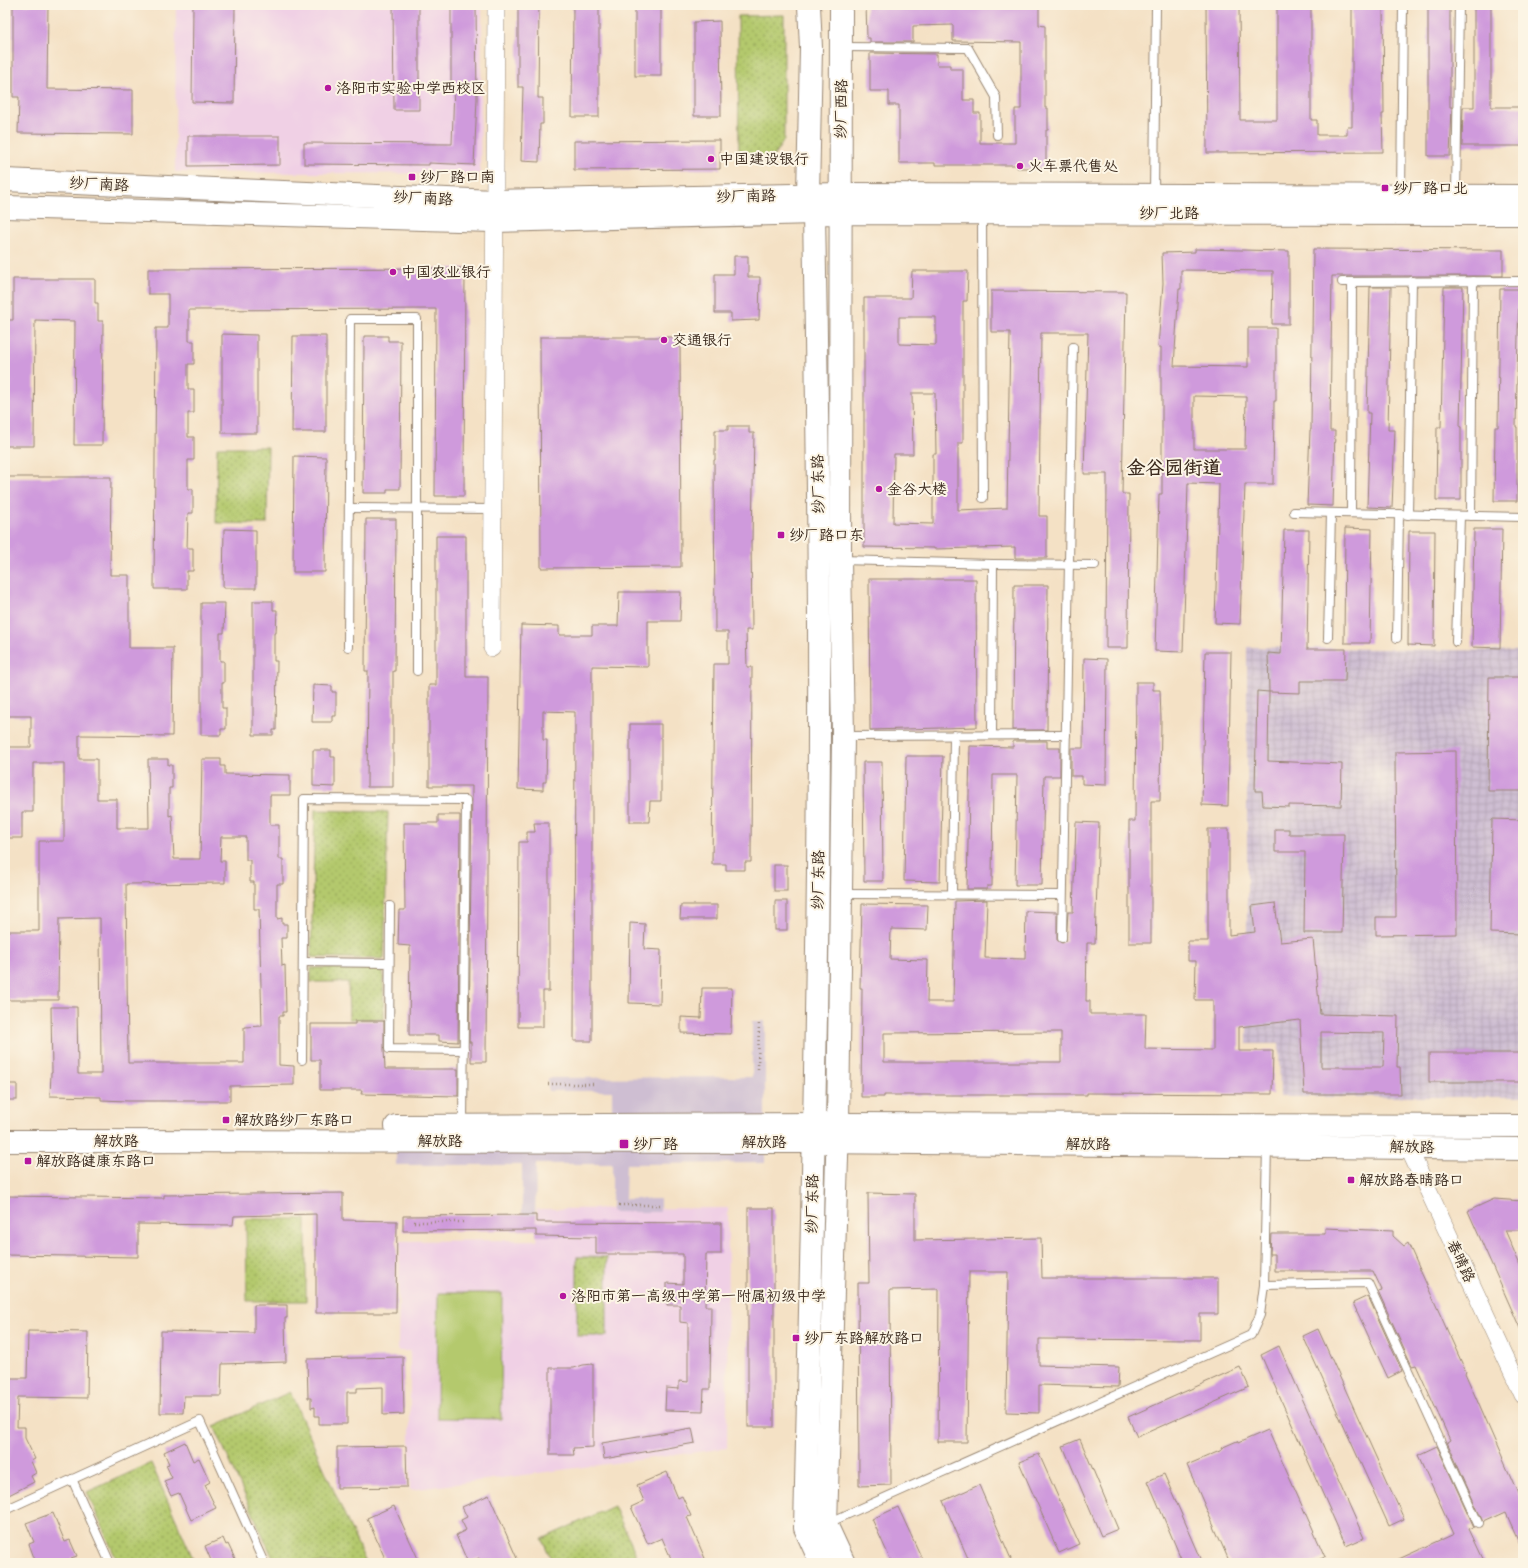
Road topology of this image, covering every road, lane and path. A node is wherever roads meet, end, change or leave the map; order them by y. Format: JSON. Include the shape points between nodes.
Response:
{"nodes":[{"id":1,"x":496,"y":5,"type":"edge"},
{"id":2,"x":809,"y":5,"type":"edge"},
{"id":3,"x":841,"y":5,"type":"edge"},
{"id":4,"x":1156,"y":5,"type":"edge"},
{"id":5,"x":1403,"y":5,"type":"edge"},
{"id":6,"x":1459,"y":5,"type":"edge"},
{"id":7,"x":842,"y":47,"type":"junction"},
{"id":8,"x":997,"y":135,"type":"dead end"},
{"id":9,"x":5,"y":180,"type":"edge"},
{"id":10,"x":1154,"y":194,"type":"junction"},
{"id":11,"x":1401,"y":196,"type":"junction"},
{"id":12,"x":1456,"y":196,"type":"junction"},
{"id":13,"x":1523,"y":196,"type":"edge"},
{"id":14,"x":811,"y":204,"type":"junction"},
{"id":15,"x":841,"y":204,"type":"junction"},
{"id":16,"x":982,"y":204,"type":"junction"},
{"id":17,"x":5,"y":207,"type":"edge"},
{"id":18,"x":494,"y":211,"type":"junction"},
{"id":19,"x":1523,"y":214,"type":"edge"},
{"id":20,"x":1473,"y":281,"type":"junction"},
{"id":21,"x":1523,"y":281,"type":"edge"},
{"id":22,"x":1342,"y":282,"type":"dead end"},
{"id":23,"x":1352,"y":282,"type":"junction"},
{"id":24,"x":1412,"y":282,"type":"junction"},
{"id":25,"x":1073,"y":347,"type":"dead end"},
{"id":26,"x":983,"y":498,"type":"dead end"},
{"id":27,"x":349,"y":508,"type":"junction"},
{"id":28,"x":417,"y":508,"type":"junction"},
{"id":29,"x":492,"y":509,"type":"junction"},
{"id":30,"x":1294,"y":512,"type":"dead end"},
{"id":31,"x":1331,"y":513,"type":"junction"},
{"id":32,"x":1351,"y":513,"type":"junction"},
{"id":33,"x":1399,"y":514,"type":"junction"},
{"id":34,"x":1408,"y":515,"type":"junction"},
{"id":35,"x":1460,"y":516,"type":"junction"},
{"id":36,"x":1471,"y":516,"type":"junction"},
{"id":37,"x":1523,"y":517,"type":"edge"},
{"id":38,"x":840,"y":560,"type":"junction"},
{"id":39,"x":993,"y":564,"type":"junction"},
{"id":40,"x":1069,"y":565,"type":"junction"},
{"id":41,"x":1095,"y":565,"type":"dead end"},
{"id":42,"x":1328,"y":638,"type":"dead end"},
{"id":43,"x":1396,"y":638,"type":"dead end"},
{"id":44,"x":1456,"y":642,"type":"dead end"},
{"id":45,"x":348,"y":647,"type":"dead end"},
{"id":46,"x":492,"y":648,"type":"dead end"},
{"id":47,"x":417,"y":671,"type":"dead end"},
{"id":48,"x":954,"y":735,"type":"junction"},
{"id":49,"x":992,"y":735,"type":"junction"},
{"id":50,"x":1066,"y":735,"type":"junction"},
{"id":51,"x":843,"y":736,"type":"junction"},
{"id":52,"x":841,"y":894,"type":"junction"},
{"id":53,"x":952,"y":894,"type":"junction"},
{"id":54,"x":1062,"y":895,"type":"junction"},
{"id":55,"x":390,"y":906,"type":"dead end"},
{"id":56,"x":1062,"y":938,"type":"dead end"},
{"id":57,"x":303,"y":962,"type":"junction"},
{"id":58,"x":389,"y":963,"type":"junction"},
{"id":59,"x":759,"y":1021,"type":"dead end"},
{"id":60,"x":464,"y":1050,"type":"junction"},
{"id":61,"x":302,"y":1060,"type":"dead end"},
{"id":62,"x":758,"y":1069,"type":"dead end"},
{"id":63,"x":548,"y":1084,"type":"dead end"},
{"id":64,"x":596,"y":1084,"type":"dead end"},
{"id":65,"x":1406,"y":1125,"type":"junction"},
{"id":66,"x":1523,"y":1126,"type":"edge"},
{"id":67,"x":5,"y":1130,"type":"edge"},
{"id":68,"x":462,"y":1133,"type":"junction"},
{"id":69,"x":814,"y":1133,"type":"junction"},
{"id":70,"x":837,"y":1134,"type":"junction"},
{"id":71,"x":5,"y":1141,"type":"edge"},
{"id":72,"x":1267,"y":1146,"type":"junction"},
{"id":73,"x":1408,"y":1147,"type":"junction"},
{"id":74,"x":1523,"y":1149,"type":"edge"},
{"id":75,"x":619,"y":1205,"type":"dead end"},
{"id":76,"x":660,"y":1205,"type":"dead end"},
{"id":77,"x":414,"y":1222,"type":"dead end"},
{"id":78,"x":463,"y":1222,"type":"dead end"},
{"id":79,"x":1264,"y":1285,"type":"junction"},
{"id":80,"x":1523,"y":1395,"type":"edge"},
{"id":81,"x":72,"y":1479,"type":"junction"},
{"id":82,"x":5,"y":1510,"type":"edge"},
{"id":83,"x":1478,"y":1523,"type":"dead end"},
{"id":84,"x":826,"y":1524,"type":"junction"},
{"id":85,"x":110,"y":1563,"type":"edge"},
{"id":86,"x":264,"y":1563,"type":"edge"},
{"id":87,"x":821,"y":1563,"type":"edge"},
{"id":88,"x":844,"y":1563,"type":"edge"}],
"edges":[{"from":1,"to":18,"type":"street"},
{"from":2,"to":14,"type":"main road","name":"纱厂西路"},
{"from":3,"to":7,"type":"main road","name":"纱厂西路"},
{"from":4,"to":10,"type":"lane"},
{"from":5,"to":11,"type":"lane"},
{"from":6,"to":12,"type":"lane"},
{"from":7,"to":8,"type":"lane","via":[[968,48],[996,97]]},
{"from":7,"to":15,"type":"main road","name":"纱厂西路"},
{"from":9,"to":18,"type":"main road","name":"纱厂南路"},
{"from":10,"to":11,"type":"main road","name":"纱厂北路"},
{"from":10,"to":16,"type":"main road","name":"纱厂北路"},
{"from":11,"to":12,"type":"main road","name":"纱厂北路"},
{"from":12,"to":13,"type":"main road","name":"纱厂北路"},
{"from":14,"to":15,"type":"main road","name":"纱厂南路"},
{"from":14,"to":18,"type":"main road","name":"纱厂南路"},
{"from":14,"to":69,"type":"main road","name":"纱厂东路","via":[[820,570]]},
{"from":15,"to":16,"type":"main road","name":"纱厂北路"},
{"from":15,"to":38,"type":"main road","name":"纱厂东路"},
{"from":16,"to":19,"type":"main road","name":"纱厂北路"},
{"from":16,"to":26,"type":"lane"},
{"from":17,"to":18,"type":"main road","name":"纱厂南路"},
{"from":18,"to":29,"type":"street"},
{"from":20,"to":21,"type":"lane"},
{"from":20,"to":24,"type":"lane"},
{"from":20,"to":36,"type":"lane"},
{"from":22,"to":23,"type":"lane"},
{"from":23,"to":24,"type":"lane"},
{"from":23,"to":32,"type":"lane"},
{"from":24,"to":34,"type":"lane"},
{"from":25,"to":40,"type":"lane"},
{"from":27,"to":28,"type":"lane"},
{"from":27,"to":28,"type":"lane","via":[[350,319],[417,319]]},
{"from":27,"to":45,"type":"lane"},
{"from":28,"to":29,"type":"lane"},
{"from":28,"to":47,"type":"lane"},
{"from":29,"to":46,"type":"street"},
{"from":30,"to":31,"type":"lane"},
{"from":31,"to":32,"type":"lane"},
{"from":31,"to":42,"type":"lane"},
{"from":32,"to":33,"type":"lane"},
{"from":33,"to":34,"type":"lane"},
{"from":33,"to":43,"type":"lane"},
{"from":34,"to":35,"type":"lane"},
{"from":35,"to":36,"type":"lane"},
{"from":35,"to":44,"type":"lane"},
{"from":36,"to":37,"type":"lane"},
{"from":38,"to":39,"type":"lane"},
{"from":38,"to":51,"type":"main road","name":"纱厂东路"},
{"from":39,"to":40,"type":"lane"},
{"from":39,"to":49,"type":"lane"},
{"from":40,"to":41,"type":"lane"},
{"from":40,"to":50,"type":"lane"},
{"from":48,"to":49,"type":"lane"},
{"from":48,"to":51,"type":"lane"},
{"from":48,"to":53,"type":"lane"},
{"from":49,"to":50,"type":"lane"},
{"from":50,"to":54,"type":"lane"},
{"from":51,"to":52,"type":"main road","name":"纱厂东路"},
{"from":52,"to":53,"type":"lane"},
{"from":52,"to":70,"type":"main road","name":"纱厂东路"},
{"from":53,"to":54,"type":"lane"},
{"from":54,"to":56,"type":"lane"},
{"from":55,"to":58,"type":"lane"},
{"from":57,"to":58,"type":"lane"},
{"from":57,"to":60,"type":"lane","via":[[304,799],[466,800]]},
{"from":57,"to":61,"type":"lane"},
{"from":58,"to":60,"type":"lane","via":[[389,1049]]},
{"from":59,"to":62,"type":"path"},
{"from":60,"to":68,"type":"lane"},
{"from":63,"to":64,"type":"path"},
{"from":65,"to":66,"type":"main road","name":"解放路"},
{"from":65,"to":70,"type":"main road","name":"解放路"},
{"from":65,"to":73,"type":"street","name":"春晴路"},
{"from":67,"to":68,"type":"main road","name":"解放路"},
{"from":68,"to":69,"type":"main road","name":"解放路"},
{"from":68,"to":71,"type":"main road","name":"解放路"},
{"from":69,"to":70,"type":"main road","name":"解放路"},
{"from":69,"to":87,"type":"main road","name":"纱厂东路","via":[[805,1528]]},
{"from":70,"to":72,"type":"main road","name":"解放路"},
{"from":70,"to":84,"type":"main road","name":"纱厂东路"},
{"from":72,"to":73,"type":"main road","name":"解放路"},
{"from":72,"to":79,"type":"lane"},
{"from":73,"to":74,"type":"main road","name":"解放路"},
{"from":73,"to":80,"type":"street","name":"春晴路"},
{"from":75,"to":76,"type":"path"},
{"from":77,"to":78,"type":"path"},
{"from":79,"to":83,"type":"lane","via":[[1368,1283]]},
{"from":79,"to":84,"type":"lane","via":[[1260,1315],[1251,1335]]},
{"from":81,"to":82,"type":"lane"},
{"from":81,"to":85,"type":"lane"},
{"from":81,"to":86,"type":"lane","via":[[200,1422]]},
{"from":84,"to":88,"type":"main road","name":"纱厂东路"}]}
